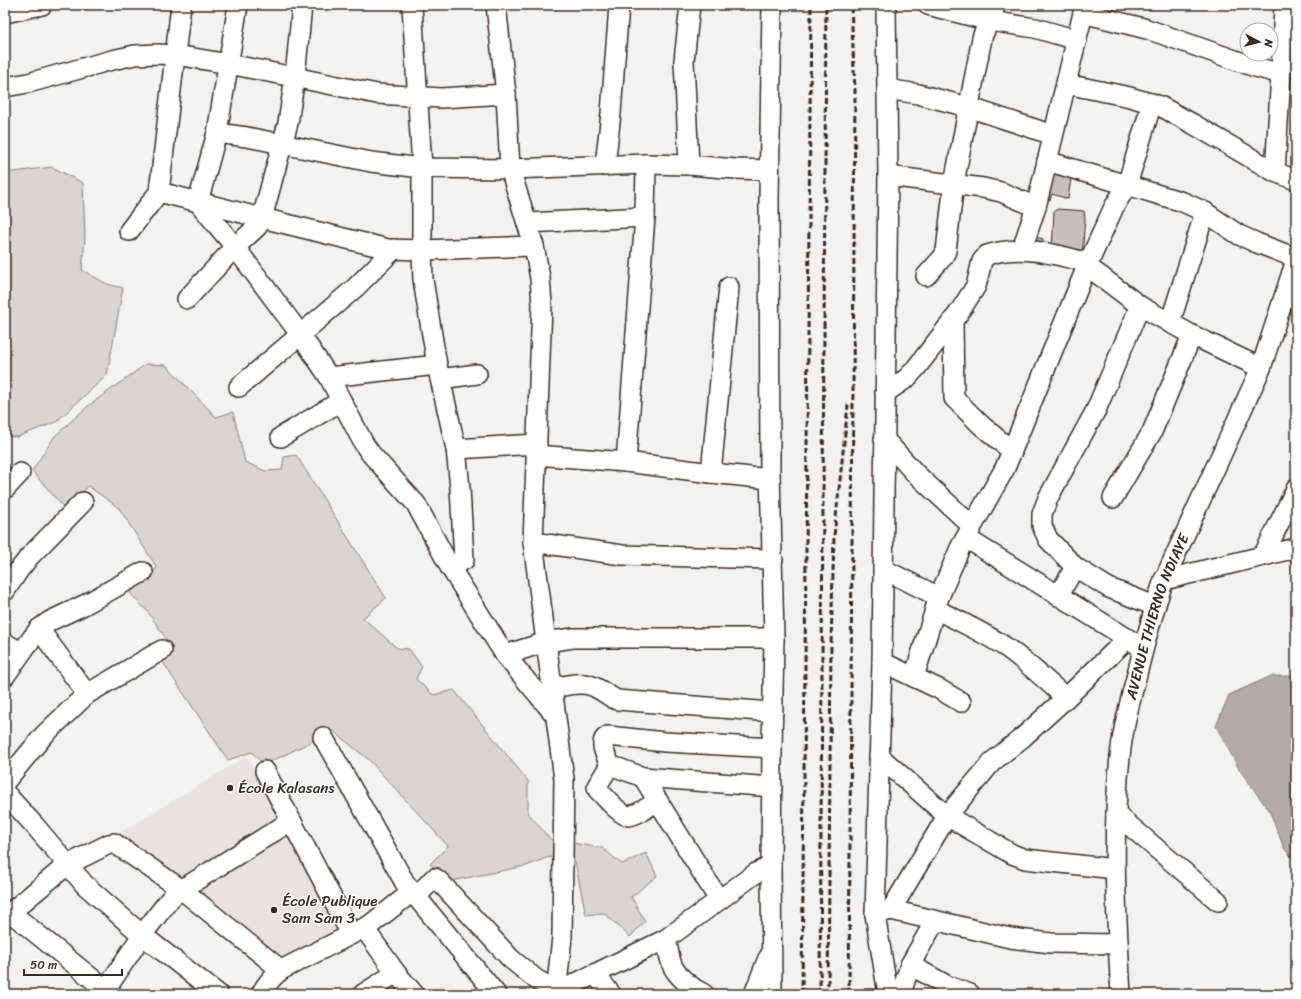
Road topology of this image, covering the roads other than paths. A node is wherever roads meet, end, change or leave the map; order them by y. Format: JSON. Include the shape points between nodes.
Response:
{"nodes":[{"id":1,"x":42,"y":5,"type":"edge"},
{"id":2,"x":181,"y":5,"type":"edge"},
{"id":3,"x":238,"y":5,"type":"edge"},
{"id":4,"x":302,"y":5,"type":"edge"},
{"id":5,"x":412,"y":5,"type":"edge"},
{"id":6,"x":496,"y":5,"type":"edge"},
{"id":7,"x":619,"y":5,"type":"edge"},
{"id":8,"x":690,"y":5,"type":"edge"},
{"id":9,"x":772,"y":5,"type":"edge"},
{"id":10,"x":886,"y":5,"type":"edge"},
{"id":11,"x":928,"y":5,"type":"edge"},
{"id":12,"x":1284,"y":5,"type":"edge"},
{"id":13,"x":1084,"y":9,"type":"edge"},
{"id":14,"x":5,"y":13,"type":"edge"},
{"id":15,"x":993,"y":13,"type":"edge"},
{"id":16,"x":1077,"y":40,"type":"junction"},
{"id":17,"x":176,"y":55,"type":"junction"},
{"id":18,"x":229,"y":64,"type":"junction"},
{"id":19,"x":1281,"y":74,"type":"junction"},
{"id":20,"x":295,"y":77,"type":"junction"},
{"id":21,"x":1066,"y":84,"type":"junction"},
{"id":22,"x":5,"y":87,"type":"edge"},
{"id":23,"x":887,"y":89,"type":"junction"},
{"id":24,"x":506,"y":94,"type":"junction"},
{"id":25,"x":419,"y":97,"type":"junction"},
{"id":26,"x":1152,"y":103,"type":"junction"},
{"id":27,"x":968,"y":107,"type":"junction"},
{"id":28,"x":217,"y":133,"type":"junction"},
{"id":29,"x":1054,"y":135,"type":"junction"},
{"id":30,"x":283,"y":144,"type":"junction"},
{"id":31,"x":1047,"y":161,"type":"junction"},
{"id":32,"x":646,"y":164,"type":"junction"},
{"id":33,"x":689,"y":165,"type":"junction"},
{"id":34,"x":605,"y":166,"type":"junction"},
{"id":35,"x":422,"y":168,"type":"junction"},
{"id":36,"x":510,"y":168,"type":"junction"},
{"id":37,"x":769,"y":170,"type":"junction"},
{"id":38,"x":1274,"y":172,"type":"junction"},
{"id":39,"x":888,"y":176,"type":"junction"},
{"id":40,"x":1296,"y":180,"type":"edge"},
{"id":41,"x":954,"y":184,"type":"junction"},
{"id":42,"x":1127,"y":185,"type":"junction"},
{"id":43,"x":160,"y":192,"type":"junction"},
{"id":44,"x":198,"y":202,"type":"junction"},
{"id":45,"x":1036,"y":207,"type":"junction"},
{"id":46,"x":1205,"y":212,"type":"junction"},
{"id":47,"x":645,"y":217,"type":"junction"},
{"id":48,"x":262,"y":218,"type":"junction"},
{"id":49,"x":527,"y":223,"type":"junction"},
{"id":50,"x":129,"y":231,"type":"dead end"},
{"id":51,"x":534,"y":246,"type":"junction"},
{"id":52,"x":234,"y":247,"type":"junction"},
{"id":53,"x":394,"y":249,"type":"junction"},
{"id":54,"x":1022,"y":249,"type":"junction"},
{"id":55,"x":422,"y":250,"type":"junction"},
{"id":56,"x":1296,"y":259,"type":"edge"},
{"id":57,"x":1087,"y":264,"type":"junction"},
{"id":58,"x":926,"y":276,"type":"dead end"},
{"id":59,"x":730,"y":287,"type":"dead end"},
{"id":60,"x":1291,"y":296,"type":"edge"},
{"id":61,"x":187,"y":299,"type":"dead end"},
{"id":62,"x":1140,"y":306,"type":"junction"},
{"id":63,"x":953,"y":320,"type":"junction"},
{"id":64,"x":1170,"y":323,"type":"junction"},
{"id":65,"x":300,"y":334,"type":"junction"},
{"id":66,"x":1192,"y":335,"type":"junction"},
{"id":67,"x":1261,"y":368,"type":"junction"},
{"id":68,"x":438,"y":372,"type":"junction"},
{"id":69,"x":477,"y":374,"type":"dead end"},
{"id":70,"x":329,"y":377,"type":"junction"},
{"id":71,"x":239,"y":387,"type":"dead end"},
{"id":72,"x":885,"y":393,"type":"junction"},
{"id":73,"x":341,"y":401,"type":"junction"},
{"id":74,"x":281,"y":437,"type":"dead end"},
{"id":75,"x":884,"y":439,"type":"junction"},
{"id":76,"x":456,"y":449,"type":"junction"},
{"id":77,"x":537,"y":449,"type":"junction"},
{"id":78,"x":1012,"y":451,"type":"junction"},
{"id":79,"x":626,"y":462,"type":"junction"},
{"id":80,"x":20,"y":473,"type":"dead end"},
{"id":81,"x":711,"y":473,"type":"junction"},
{"id":82,"x":770,"y":479,"type":"junction"},
{"id":83,"x":5,"y":489,"type":"edge"},
{"id":84,"x":1296,"y":489,"type":"edge"},
{"id":85,"x":1113,"y":498,"type":"dead end"},
{"id":86,"x":83,"y":502,"type":"dead end"},
{"id":87,"x":969,"y":532,"type":"junction"},
{"id":88,"x":533,"y":542,"type":"junction"},
{"id":89,"x":1296,"y":548,"type":"edge"},
{"id":90,"x":1263,"y":556,"type":"junction"},
{"id":91,"x":773,"y":559,"type":"junction"},
{"id":92,"x":450,"y":567,"type":"junction"},
{"id":93,"x":1075,"y":567,"type":"junction"},
{"id":94,"x":883,"y":569,"type":"junction"},
{"id":95,"x":143,"y":572,"type":"dead end"},
{"id":96,"x":1164,"y":580,"type":"junction"},
{"id":97,"x":5,"y":591,"type":"edge"},
{"id":98,"x":1058,"y":596,"type":"junction"},
{"id":99,"x":937,"y":603,"type":"junction"},
{"id":100,"x":1155,"y":606,"type":"junction"},
{"id":101,"x":39,"y":629,"type":"junction"},
{"id":102,"x":774,"y":638,"type":"junction"},
{"id":103,"x":546,"y":642,"type":"junction"},
{"id":104,"x":5,"y":643,"type":"edge"},
{"id":105,"x":1135,"y":644,"type":"junction"},
{"id":106,"x":162,"y":650,"type":"dead end"},
{"id":107,"x":21,"y":652,"type":"junction"},
{"id":108,"x":505,"y":655,"type":"junction"},
{"id":109,"x":882,"y":662,"type":"junction"},
{"id":110,"x":5,"y":676,"type":"edge"},
{"id":111,"x":914,"y":677,"type":"junction"},
{"id":112,"x":552,"y":688,"type":"junction"},
{"id":113,"x":87,"y":694,"type":"junction"},
{"id":114,"x":1066,"y":698,"type":"junction"},
{"id":115,"x":960,"y":702,"type":"dead end"},
{"id":116,"x":773,"y":712,"type":"junction"},
{"id":117,"x":555,"y":716,"type":"junction"},
{"id":118,"x":323,"y":737,"type":"dead end"},
{"id":119,"x":772,"y":748,"type":"junction"},
{"id":120,"x":879,"y":756,"type":"junction"},
{"id":121,"x":610,"y":765,"type":"junction"},
{"id":122,"x":265,"y":771,"type":"dead end"},
{"id":123,"x":643,"y":777,"type":"junction"},
{"id":124,"x":5,"y":782,"type":"edge"},
{"id":125,"x":772,"y":787,"type":"junction"},
{"id":126,"x":5,"y":793,"type":"edge"},
{"id":127,"x":658,"y":801,"type":"junction"},
{"id":128,"x":1116,"y":814,"type":"junction"},
{"id":129,"x":947,"y":816,"type":"junction"},
{"id":130,"x":291,"y":821,"type":"junction"},
{"id":131,"x":67,"y":865,"type":"junction"},
{"id":132,"x":771,"y":866,"type":"junction"},
{"id":133,"x":1115,"y":870,"type":"junction"},
{"id":134,"x":181,"y":889,"type":"junction"},
{"id":135,"x":414,"y":895,"type":"junction"},
{"id":136,"x":719,"y":900,"type":"junction"},
{"id":137,"x":1218,"y":900,"type":"dead end"},
{"id":138,"x":883,"y":912,"type":"junction"},
{"id":139,"x":8,"y":914,"type":"edge"},
{"id":140,"x":936,"y":921,"type":"junction"},
{"id":141,"x":358,"y":931,"type":"junction"},
{"id":142,"x":142,"y":936,"type":"junction"},
{"id":143,"x":666,"y":939,"type":"junction"},
{"id":144,"x":1118,"y":944,"type":"junction"},
{"id":145,"x":772,"y":948,"type":"junction"},
{"id":146,"x":910,"y":965,"type":"junction"},
{"id":147,"x":280,"y":970,"type":"junction"},
{"id":148,"x":396,"y":973,"type":"junction"},
{"id":149,"x":595,"y":974,"type":"junction"},
{"id":150,"x":556,"y":992,"type":"edge"},
{"id":151,"x":107,"y":993,"type":"edge"},
{"id":152,"x":218,"y":994,"type":"edge"},
{"id":153,"x":261,"y":994,"type":"edge"},
{"id":154,"x":363,"y":994,"type":"edge"},
{"id":155,"x":414,"y":994,"type":"edge"},
{"id":156,"x":496,"y":994,"type":"edge"},
{"id":157,"x":611,"y":994,"type":"edge"},
{"id":158,"x":704,"y":994,"type":"edge"},
{"id":159,"x":754,"y":994,"type":"edge"},
{"id":160,"x":772,"y":994,"type":"edge"},
{"id":161,"x":888,"y":994,"type":"edge"},
{"id":162,"x":901,"y":994,"type":"edge"},
{"id":163,"x":970,"y":994,"type":"edge"},
{"id":164,"x":1121,"y":994,"type":"edge"}],
"edges":[{"from":1,"to":14,"type":"street"},
{"from":2,"to":17,"type":"street"},
{"from":3,"to":18,"type":"street"},
{"from":4,"to":20,"type":"street"},
{"from":5,"to":25,"type":"street"},
{"from":6,"to":24,"type":"street"},
{"from":7,"to":34,"type":"street"},
{"from":8,"to":33,"type":"street","via":[[684,61]]},
{"from":9,"to":37,"type":"street"},
{"from":10,"to":23,"type":"street"},
{"from":11,"to":15,"type":"street"},
{"from":12,"to":19,"type":"street"},
{"from":13,"to":16,"type":"street"},
{"from":13,"to":19,"type":"street"},
{"from":15,"to":16,"type":"street"},
{"from":15,"to":27,"type":"street","via":[[984,30]]},
{"from":16,"to":21,"type":"street"},
{"from":17,"to":18,"type":"street"},
{"from":17,"to":22,"type":"street","via":[[135,55]]},
{"from":17,"to":43,"type":"street"},
{"from":18,"to":20,"type":"street"},
{"from":18,"to":28,"type":"street"},
{"from":19,"to":38,"type":"street"},
{"from":20,"to":25,"type":"street","via":[[377,94]]},
{"from":20,"to":30,"type":"street"},
{"from":21,"to":26,"type":"street"},
{"from":21,"to":29,"type":"street"},
{"from":23,"to":27,"type":"street"},
{"from":23,"to":39,"type":"street"},
{"from":24,"to":25,"type":"street","via":[[458,98]]},
{"from":24,"to":36,"type":"street"},
{"from":25,"to":35,"type":"street"},
{"from":26,"to":38,"type":"street","via":[[1199,127]]},
{"from":26,"to":42,"type":"street"},
{"from":27,"to":29,"type":"street"},
{"from":27,"to":41,"type":"street"},
{"from":28,"to":30,"type":"street"},
{"from":28,"to":44,"type":"street"},
{"from":29,"to":31,"type":"street"},
{"from":30,"to":35,"type":"street","via":[[371,162]]},
{"from":30,"to":48,"type":"street"},
{"from":31,"to":42,"type":"street"},
{"from":31,"to":45,"type":"street"},
{"from":32,"to":33,"type":"street"},
{"from":32,"to":34,"type":"street"},
{"from":32,"to":47,"type":"street"},
{"from":33,"to":37,"type":"street"},
{"from":34,"to":36,"type":"street"},
{"from":35,"to":36,"type":"street"},
{"from":35,"to":55,"type":"street"},
{"from":36,"to":49,"type":"street"},
{"from":37,"to":82,"type":"street"},
{"from":38,"to":40,"type":"street"},
{"from":39,"to":41,"type":"street"},
{"from":39,"to":72,"type":"street"},
{"from":41,"to":45,"type":"street","via":[[1001,192]]},
{"from":41,"to":58,"type":"street","via":[[946,251]]},
{"from":42,"to":46,"type":"street"},
{"from":42,"to":57,"type":"street"},
{"from":43,"to":44,"type":"street"},
{"from":43,"to":50,"type":"street"},
{"from":44,"to":48,"type":"street"},
{"from":44,"to":52,"type":"street"},
{"from":45,"to":54,"type":"street"},
{"from":46,"to":56,"type":"street","via":[[1239,235]]},
{"from":46,"to":64,"type":"street"},
{"from":47,"to":49,"type":"street"},
{"from":47,"to":79,"type":"street"},
{"from":48,"to":52,"type":"street","via":[[257,227]]},
{"from":48,"to":53,"type":"street"},
{"from":49,"to":51,"type":"street"},
{"from":51,"to":55,"type":"street"},
{"from":51,"to":77,"type":"street","via":[[542,305]]},
{"from":52,"to":61,"type":"street"},
{"from":52,"to":65,"type":"street"},
{"from":53,"to":55,"type":"street"},
{"from":53,"to":65,"type":"street","via":[[355,288]]},
{"from":54,"to":57,"type":"street","via":[[1051,253]]},
{"from":54,"to":63,"type":"street","via":[[992,253],[984,257],[976,286]]},
{"from":55,"to":68,"type":"street","via":[[423,280]]},
{"from":56,"to":60,"type":"street","name":"AVENUE THIERNO NDIAYE"},
{"from":57,"to":62,"type":"street"},
{"from":57,"to":78,"type":"street"},
{"from":59,"to":81,"type":"street"},
{"from":60,"to":67,"type":"street","name":"AVENUE THIERNO NDIAYE"},
{"from":62,"to":64,"type":"street"},
{"from":62,"to":93,"type":"street","via":[[1096,410],[1048,498],[1042,514],[1042,526],[1048,539]]},
{"from":63,"to":72,"type":"street","via":[[907,378]]},
{"from":63,"to":78,"type":"street","via":[[954,398]]},
{"from":64,"to":66,"type":"street"},
{"from":65,"to":70,"type":"street"},
{"from":65,"to":71,"type":"street"},
{"from":66,"to":67,"type":"street"},
{"from":66,"to":85,"type":"street","via":[[1152,432]]},
{"from":67,"to":96,"type":"street","name":"AVENUE THIERNO NDIAYE"},
{"from":68,"to":69,"type":"street"},
{"from":68,"to":70,"type":"street"},
{"from":68,"to":76,"type":"street"},
{"from":70,"to":73,"type":"street"},
{"from":72,"to":75,"type":"street"},
{"from":73,"to":74,"type":"street"},
{"from":73,"to":92,"type":"street","via":[[371,454],[416,504]]},
{"from":75,"to":87,"type":"street"},
{"from":75,"to":94,"type":"street"},
{"from":76,"to":77,"type":"street"},
{"from":76,"to":92,"type":"street","via":[[464,558],[462,562]]},
{"from":77,"to":79,"type":"street"},
{"from":77,"to":88,"type":"street"},
{"from":78,"to":87,"type":"street","via":[[1006,468]]},
{"from":79,"to":81,"type":"street"},
{"from":80,"to":83,"type":"street"},
{"from":81,"to":82,"type":"street"},
{"from":82,"to":91,"type":"street"},
{"from":84,"to":90,"type":"street"},
{"from":86,"to":97,"type":"street","via":[[30,556]]},
{"from":87,"to":98,"type":"street"},
{"from":87,"to":99,"type":"street"},
{"from":88,"to":91,"type":"street","via":[[622,556]]},
{"from":88,"to":103,"type":"street"},
{"from":89,"to":90,"type":"street"},
{"from":90,"to":96,"type":"street"},
{"from":91,"to":102,"type":"street"},
{"from":92,"to":108,"type":"street"},
{"from":93,"to":98,"type":"street"},
{"from":93,"to":100,"type":"street","via":[[1109,588]]},
{"from":94,"to":99,"type":"street"},
{"from":94,"to":109,"type":"street"},
{"from":95,"to":101,"type":"street"},
{"from":96,"to":100,"type":"street","name":"AVENUE THIERNO NDIAYE"},
{"from":98,"to":105,"type":"street"},
{"from":99,"to":111,"type":"street"},
{"from":99,"to":114,"type":"street","via":[[1007,648]]},
{"from":100,"to":105,"type":"street","name":"AVENUE THIERNO NDIAYE"},
{"from":101,"to":107,"type":"street"},
{"from":101,"to":113,"type":"street"},
{"from":102,"to":103,"type":"street","via":[[573,638]]},
{"from":102,"to":116,"type":"street"},
{"from":103,"to":108,"type":"street"},
{"from":103,"to":112,"type":"street"},
{"from":104,"to":107,"type":"street"},
{"from":105,"to":114,"type":"street"},
{"from":105,"to":128,"type":"street","name":"AVENUE THIERNO NDIAYE","via":[[1121,746]]},
{"from":106,"to":113,"type":"street"},
{"from":107,"to":110,"type":"street"},
{"from":108,"to":117,"type":"street"},
{"from":109,"to":111,"type":"street"},
{"from":109,"to":120,"type":"street"},
{"from":111,"to":115,"type":"street"},
{"from":112,"to":116,"type":"street","via":[[584,684],[595,687],[617,700]]},
{"from":112,"to":117,"type":"street"},
{"from":113,"to":124,"type":"street","via":[[44,735]]},
{"from":114,"to":129,"type":"street","via":[[992,762]]},
{"from":116,"to":119,"type":"street"},
{"from":117,"to":150,"type":"street","via":[[564,779],[562,937]]},
{"from":118,"to":135,"type":"street"},
{"from":119,"to":121,"type":"street","via":[[608,736],[603,740],[603,747]]},
{"from":119,"to":125,"type":"street"},
{"from":120,"to":129,"type":"street"},
{"from":120,"to":138,"type":"street"},
{"from":121,"to":123,"type":"street"},
{"from":121,"to":127,"type":"street","via":[[597,786],[598,790],[623,815],[634,815]]},
{"from":122,"to":130,"type":"street"},
{"from":123,"to":125,"type":"street"},
{"from":123,"to":127,"type":"street"},
{"from":125,"to":132,"type":"street"},
{"from":126,"to":131,"type":"street"},
{"from":127,"to":136,"type":"street"},
{"from":128,"to":133,"type":"street","name":"AVENUE THIERNO NDIAYE"},
{"from":128,"to":137,"type":"street"},
{"from":129,"to":133,"type":"street","via":[[1025,859]]},
{"from":129,"to":138,"type":"street"},
{"from":130,"to":134,"type":"street"},
{"from":130,"to":141,"type":"street"},
{"from":131,"to":134,"type":"street","via":[[109,844],[114,844]]},
{"from":131,"to":139,"type":"street"},
{"from":131,"to":142,"type":"street","via":[[85,885]]},
{"from":132,"to":136,"type":"street","via":[[756,873]]},
{"from":132,"to":145,"type":"street"},
{"from":133,"to":144,"type":"street","name":"AVENUE THIERNO NDIAYE"},
{"from":134,"to":142,"type":"street","via":[[170,899]]},
{"from":134,"to":147,"type":"street"},
{"from":135,"to":141,"type":"street"},
{"from":135,"to":150,"type":"street","via":[[435,878],[511,959]]},
{"from":135,"to":156,"type":"street"},
{"from":136,"to":143,"type":"street"},
{"from":138,"to":140,"type":"street"},
{"from":138,"to":161,"type":"street"},
{"from":139,"to":151,"type":"street"},
{"from":140,"to":144,"type":"street","via":[[1031,941]]},
{"from":140,"to":146,"type":"street"},
{"from":141,"to":147,"type":"street"},
{"from":141,"to":148,"type":"street"},
{"from":142,"to":151,"type":"street"},
{"from":142,"to":152,"type":"street"},
{"from":143,"to":149,"type":"street"},
{"from":143,"to":158,"type":"street","via":[[672,966],[679,976]]},
{"from":144,"to":164,"type":"street","name":"AVENUE THIERNO NDIAYE"},
{"from":145,"to":159,"type":"street"},
{"from":145,"to":160,"type":"street"},
{"from":146,"to":162,"type":"street"},
{"from":146,"to":163,"type":"street","via":[[948,986]]},
{"from":147,"to":153,"type":"street"},
{"from":148,"to":154,"type":"street"},
{"from":148,"to":155,"type":"street"},
{"from":149,"to":150,"type":"street"},
{"from":149,"to":157,"type":"street"}]}
